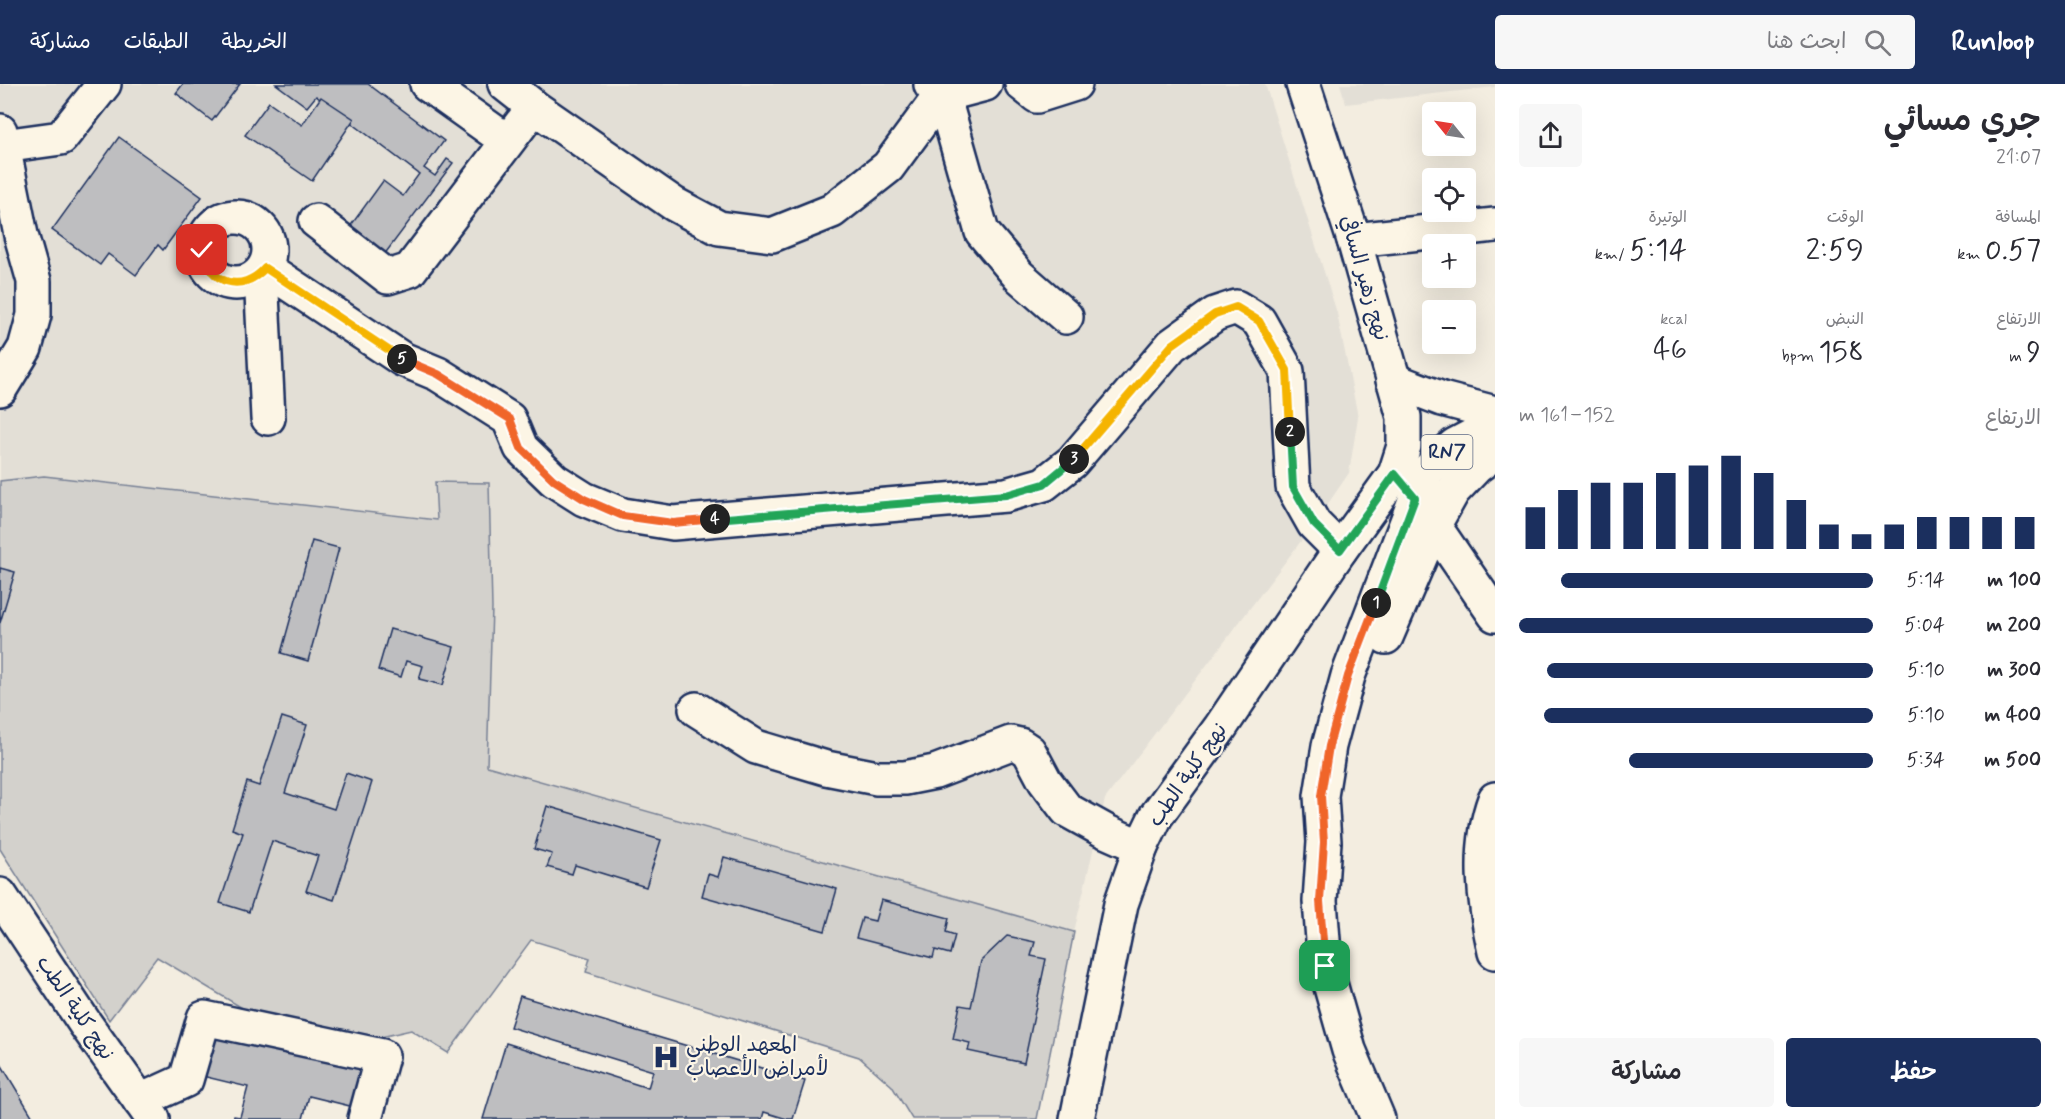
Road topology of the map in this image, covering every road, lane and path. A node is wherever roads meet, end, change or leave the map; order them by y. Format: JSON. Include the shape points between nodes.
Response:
{"nodes":[{"id":1,"x":104,"y":84,"type":"edge"},
{"id":2,"x":427,"y":84,"type":"edge"},
{"id":3,"x":505,"y":84,"type":"edge"},
{"id":4,"x":985,"y":84,"type":"edge"},
{"id":5,"x":1022,"y":84,"type":"edge"},
{"id":6,"x":1075,"y":84,"type":"edge"},
{"id":7,"x":1303,"y":84,"type":"edge"},
{"id":8,"x":940,"y":88,"type":"edge"},
{"id":9,"x":534,"y":106,"type":"junction"},
{"id":10,"x":2,"y":138,"type":"edge"},
{"id":11,"x":507,"y":141,"type":"junction"},
{"id":12,"x":316,"y":220,"type":"dead end"},
{"id":13,"x":1495,"y":225,"type":"edge"},
{"id":14,"x":10,"y":231,"type":"edge"},
{"id":15,"x":1354,"y":240,"type":"junction"},
{"id":16,"x":1066,"y":317,"type":"dead end"},
{"id":17,"x":1394,"y":380,"type":"junction"},
{"id":18,"x":0,"y":390,"type":"edge"},
{"id":19,"x":1495,"y":413,"type":"edge"},
{"id":20,"x":268,"y":418,"type":"dead end"},
{"id":21,"x":1495,"y":424,"type":"edge"},
{"id":22,"x":1495,"y":453,"type":"edge"},
{"id":23,"x":1415,"y":499,"type":"junction"},
{"id":24,"x":1340,"y":550,"type":"junction"},
{"id":25,"x":1495,"y":615,"type":"edge"},
{"id":26,"x":696,"y":709,"type":"dead end"},
{"id":27,"x":1495,"y":799,"type":"edge"},
{"id":28,"x":1141,"y":847,"type":"junction"},
{"id":29,"x":0,"y":895,"type":"edge"},
{"id":30,"x":1495,"y":952,"type":"edge"},
{"id":31,"x":146,"y":1110,"type":"edge"},
{"id":32,"x":365,"y":1119,"type":"edge"},
{"id":33,"x":1077,"y":1119,"type":"edge"},
{"id":34,"x":1378,"y":1119,"type":"edge"}],
"edges":[{"from":1,"to":10,"type":"street","via":[[62,138]]},
{"from":2,"to":11,"type":"street"},
{"from":3,"to":9,"type":"street"},
{"from":4,"to":8,"type":"street"},
{"from":5,"to":6,"type":"street","via":[[1037,96]]},
{"from":7,"to":15,"type":"street","name":"نهج زهير السافي"},
{"from":8,"to":9,"type":"street","via":[[888,167],[832,211],[771,236],[719,228],[674,204]]},
{"from":8,"to":16,"type":"street","via":[[982,232],[1019,276]]},
{"from":9,"to":11,"type":"street"},
{"from":10,"to":14,"type":"street"},
{"from":11,"to":12,"type":"street","via":[[410,270],[388,277]]},
{"from":13,"to":15,"type":"street"},
{"from":14,"to":18,"type":"street","via":[[34,281],[34,315],[25,348]]},
{"from":15,"to":17,"type":"street","name":"نهج زهير السافي"},
{"from":17,"to":19,"type":"street","via":[[1442,399]]},
{"from":17,"to":23,"type":"street","name":"نهج زهير السافي","via":[[1404,417],[1404,446]]},
{"from":20,"to":24,"type":"street","via":[[263,270],[402,359],[438,374],[510,419],[521,448],[554,480],[623,516],[673,523],[1006,495],[1044,484],[1072,462],[1172,345],[1215,314],[1236,307],[1259,321],[1287,370],[1293,487],[1314,524]]},
{"from":21,"to":23,"type":"street","number":"RN7","via":[[1455,445],[1426,472]]},
{"from":22,"to":23,"type":"street","number":"RN7","via":[[1453,491]]},
{"from":23,"to":24,"type":"street","name":"نهج كلية الطب"},
{"from":23,"to":25,"type":"street"},
{"from":23,"to":34,"type":"street","number":"RN7","via":[[1348,676],[1329,746],[1321,796],[1324,842],[1320,901],[1325,966],[1349,1050]]},
{"from":24,"to":28,"type":"street","name":"نهج كلية الطب","via":[[1156,816]]},
{"from":26,"to":28,"type":"street","via":[[756,747],[877,778],[935,772],[1011,743],[1020,745],[1029,751],[1067,810]]},
{"from":27,"to":30,"type":"street","via":[[1485,842],[1485,870],[1486,906]]},
{"from":28,"to":33,"type":"street","name":"نهج كلية الطب","via":[[1121,904]]},
{"from":29,"to":31,"type":"street","name":"نهج كلية الطب"},
{"from":31,"to":32,"type":"street","via":[[186,1080],[204,1018],[382,1056]]}]}
